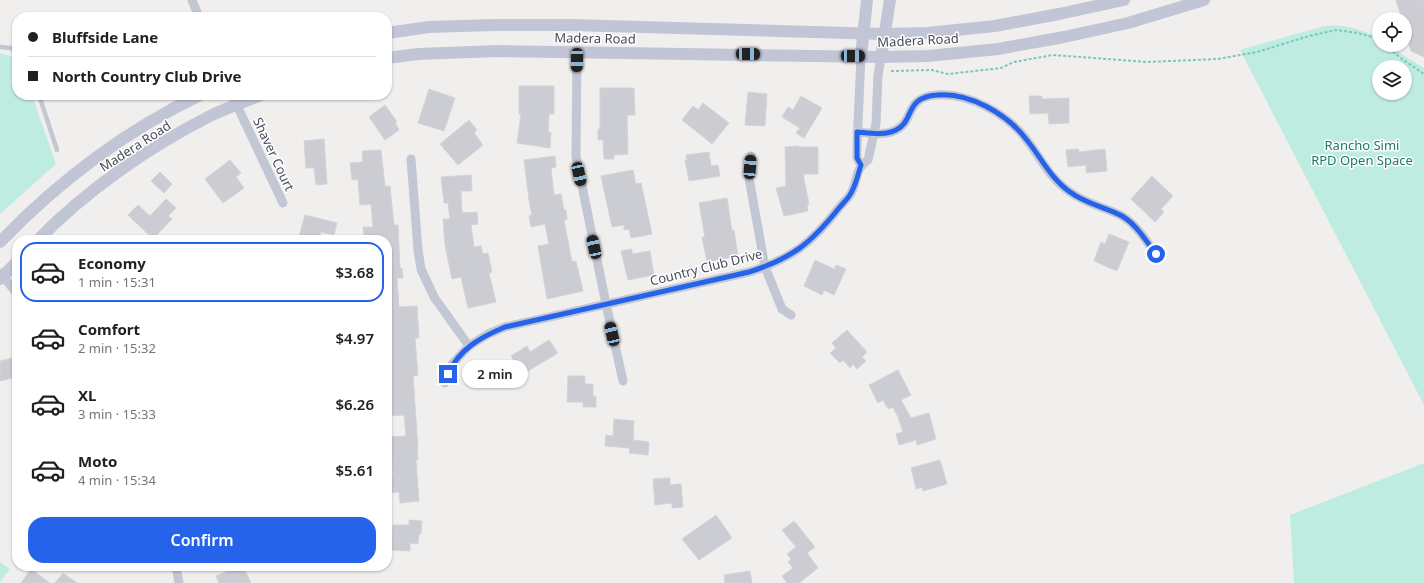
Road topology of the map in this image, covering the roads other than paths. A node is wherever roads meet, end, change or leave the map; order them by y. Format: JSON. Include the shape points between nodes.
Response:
{"nodes":[{"id":1,"x":192,"y":0,"type":"edge"},
{"id":2,"x":867,"y":0,"type":"edge"},
{"id":3,"x":890,"y":0,"type":"edge"},
{"id":4,"x":1124,"y":0,"type":"edge"},
{"id":5,"x":1204,"y":0,"type":"edge"},
{"id":6,"x":197,"y":12,"type":"edge"},
{"id":7,"x":392,"y":32,"type":"edge"},
{"id":8,"x":863,"y":33,"type":"junction"},
{"id":9,"x":884,"y":34,"type":"junction"},
{"id":10,"x":0,"y":47,"type":"edge"},
{"id":11,"x":12,"y":49,"type":"edge"},
{"id":12,"x":577,"y":52,"type":"junction"},
{"id":13,"x":861,"y":56,"type":"junction"},
{"id":14,"x":392,"y":57,"type":"edge"},
{"id":15,"x":881,"y":57,"type":"junction"},
{"id":16,"x":41,"y":100,"type":"edge"},
{"id":17,"x":191,"y":100,"type":"edge"},
{"id":18,"x":234,"y":100,"type":"edge"},
{"id":19,"x":857,"y":132,"type":"junction"},
{"id":20,"x":874,"y":133,"type":"junction"},
{"id":21,"x":57,"y":150,"type":"dead end"},
{"id":22,"x":751,"y":156,"type":"dead end"},
{"id":23,"x":411,"y":160,"type":"dead end"},
{"id":24,"x":861,"y":165,"type":"junction"},
{"id":25,"x":283,"y":203,"type":"dead end"},
{"id":26,"x":43,"y":235,"type":"edge"},
{"id":27,"x":0,"y":242,"type":"edge"},
{"id":28,"x":1156,"y":254,"type":"dead end"},
{"id":29,"x":12,"y":266,"type":"edge"},
{"id":30,"x":765,"y":267,"type":"junction"},
{"id":31,"x":1,"y":276,"type":"edge"},
{"id":32,"x":12,"y":288,"type":"edge"},
{"id":33,"x":606,"y":304,"type":"junction"},
{"id":34,"x":792,"y":315,"type":"dead end"},
{"id":35,"x":469,"y":346,"type":"junction"},
{"id":36,"x":623,"y":381,"type":"dead end"},
{"id":37,"x":444,"y":383,"type":"dead end"},
{"id":38,"x":177,"y":571,"type":"edge"},
{"id":39,"x":178,"y":583,"type":"edge"}],
"edges":[{"from":1,"to":6,"type":"street"},
{"from":2,"to":8,"type":"main road"},
{"from":3,"to":9,"type":"main road"},
{"from":4,"to":9,"type":"main road","name":"Madera Road","via":[[995,26],[927,33]]},
{"from":5,"to":15,"type":"main road","name":"Madera Road","via":[[1128,23],[998,49],[928,56]]},
{"from":7,"to":8,"type":"main road","name":"Madera Road","via":[[429,27],[503,25]]},
{"from":8,"to":9,"type":"main road","name":"Madera Road"},
{"from":8,"to":13,"type":"main road"},
{"from":9,"to":15,"type":"main road"},
{"from":10,"to":11,"type":"lane"},
{"from":12,"to":13,"type":"main road","name":"Madera Road"},
{"from":12,"to":14,"type":"main road","name":"Madera Road","via":[[459,52]]},
{"from":12,"to":33,"type":"street","via":[[576,156]]},
{"from":13,"to":15,"type":"main road","name":"Madera Road"},
{"from":13,"to":19,"type":"street"},
{"from":15,"to":20,"type":"street","name":"Country Club Drive"},
{"from":16,"to":21,"type":"lane"},
{"from":17,"to":27,"type":"main road","name":"Madera Road","via":[[132,133],[96,158],[68,179]]},
{"from":18,"to":25,"type":"street","name":"Shaver Court"},
{"from":18,"to":26,"type":"main road","name":"Madera Road","via":[[122,169],[70,209]]},
{"from":19,"to":20,"type":"street"},
{"from":19,"to":24,"type":"street","via":[[857,158]]},
{"from":20,"to":24,"type":"street","name":"Country Club Drive","via":[[868,160]]},
{"from":20,"to":28,"type":"street","via":[[891,132],[900,128],[914,105],[928,96],[954,96],[986,106],[1016,127],[1058,182],[1085,201],[1122,216],[1139,230]]},
{"from":22,"to":30,"type":"street","via":[[749,178]]},
{"from":23,"to":35,"type":"street","via":[[418,250],[422,269],[434,297]]},
{"from":24,"to":30,"type":"street","name":"Country Club Drive","via":[[851,193],[823,228],[800,249]]},
{"from":29,"to":31,"type":"main road"},
{"from":30,"to":33,"type":"street","name":"Country Club Drive"},
{"from":30,"to":34,"type":"street","via":[[782,309]]},
{"from":31,"to":32,"type":"street"},
{"from":33,"to":35,"type":"street","name":"Country Club Drive","via":[[505,327]]},
{"from":33,"to":36,"type":"street"},
{"from":35,"to":37,"type":"street","name":"Country Club Drive","via":[[452,364]]},
{"from":38,"to":39,"type":"street"}]}
